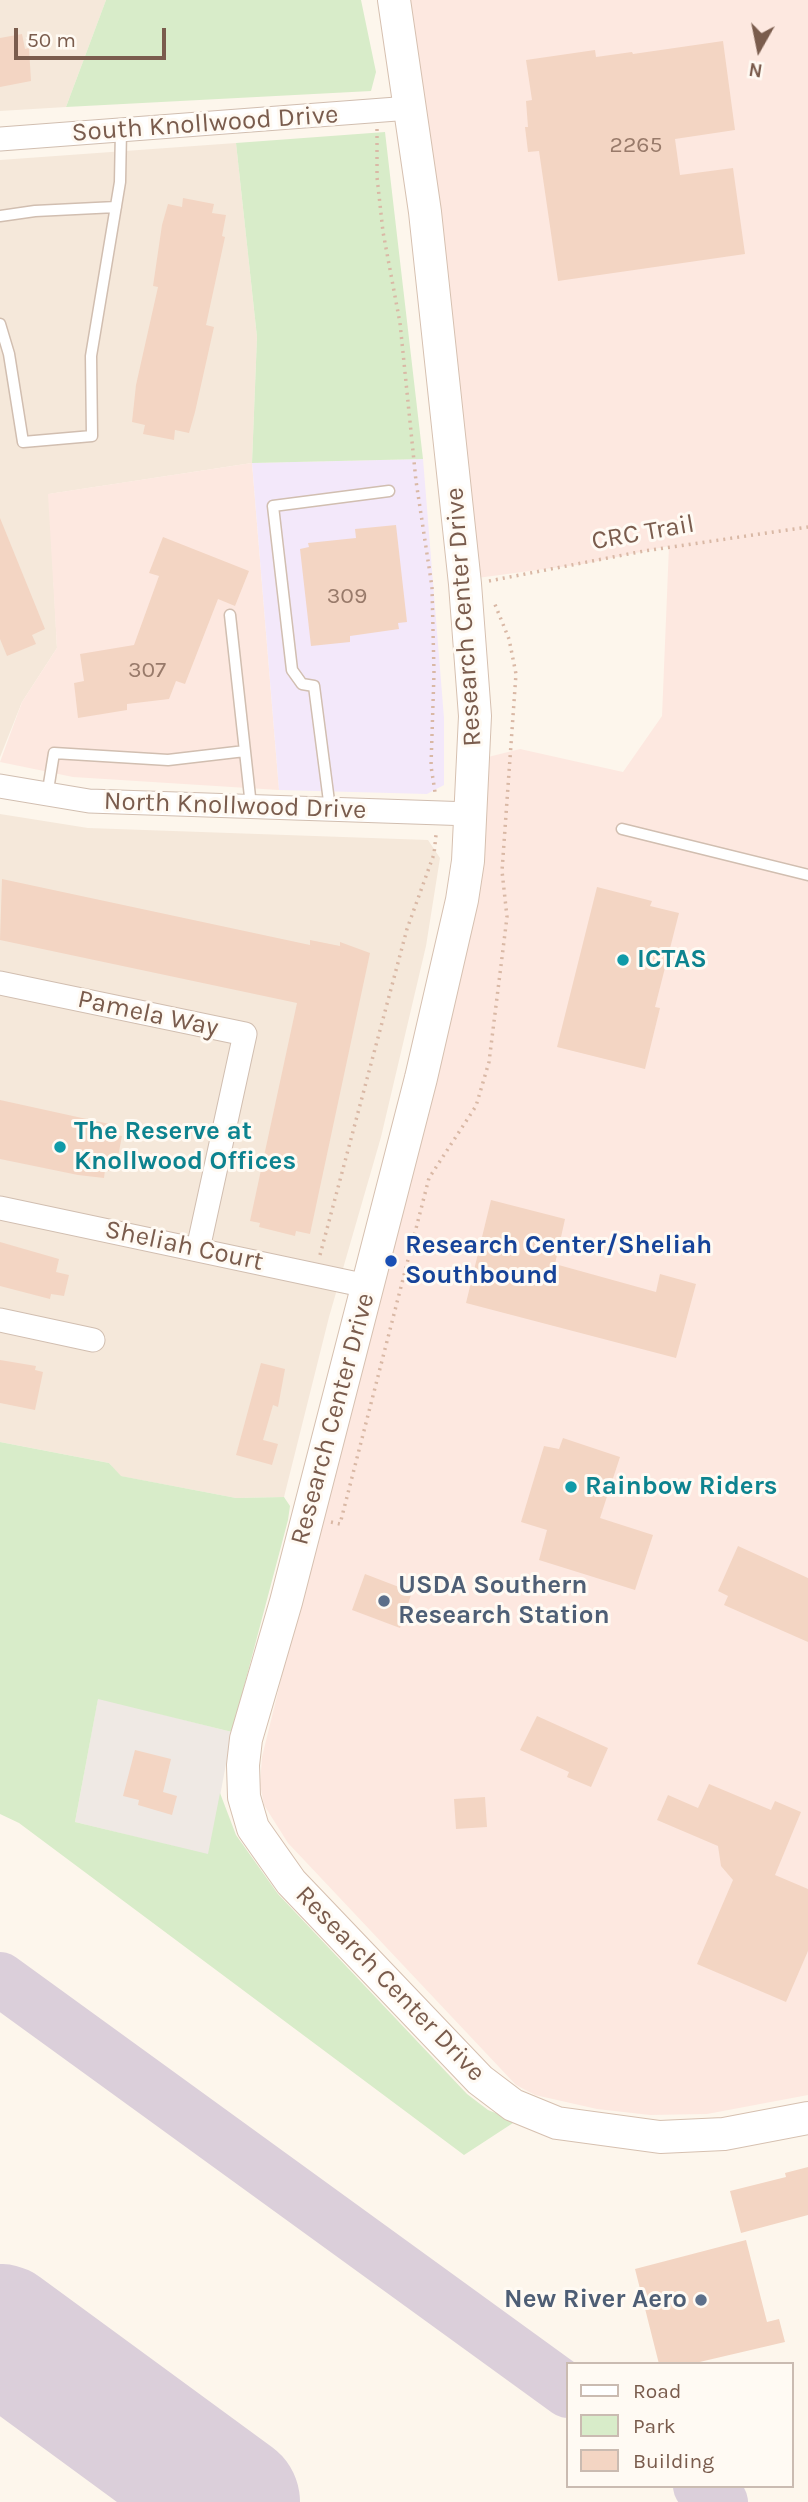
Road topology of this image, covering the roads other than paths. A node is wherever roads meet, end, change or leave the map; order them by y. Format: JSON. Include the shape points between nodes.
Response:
{"nodes":[{"id":1,"x":394,"y":0,"type":"edge"},
{"id":2,"x":410,"y":108,"type":"junction"},
{"id":3,"x":121,"y":130,"type":"junction"},
{"id":4,"x":0,"y":139,"type":"edge"},
{"id":5,"x":116,"y":207,"type":"junction"},
{"id":6,"x":0,"y":216,"type":"edge"},
{"id":7,"x":0,"y":324,"type":"edge"},
{"id":8,"x":389,"y":491,"type":"dead end"},
{"id":9,"x":229,"y":615,"type":"dead end"},
{"id":10,"x":245,"y":751,"type":"junction"},
{"id":11,"x":0,"y":786,"type":"edge"},
{"id":12,"x":47,"y":796,"type":"junction"},
{"id":13,"x":251,"y":806,"type":"junction"},
{"id":14,"x":330,"y":809,"type":"junction"},
{"id":15,"x":471,"y":814,"type":"junction"},
{"id":16,"x":622,"y":829,"type":"dead end"},
{"id":17,"x":808,"y":875,"type":"edge"},
{"id":18,"x":0,"y":983,"type":"edge"},
{"id":19,"x":0,"y":1208,"type":"edge"},
{"id":20,"x":198,"y":1249,"type":"junction"},
{"id":21,"x":368,"y":1286,"type":"junction"},
{"id":22,"x":0,"y":1320,"type":"edge"},
{"id":23,"x":93,"y":1340,"type":"dead end"},
{"id":24,"x":808,"y":2118,"type":"edge"}],
"edges":[{"from":1,"to":2,"type":"main road","name":"Research Center Drive"},
{"from":2,"to":3,"type":"street","name":"South Knollwood Drive"},
{"from":2,"to":15,"type":"main road","name":"Research Center Drive","via":[[466,598],[474,716]]},
{"from":3,"to":4,"type":"street","name":"South Knollwood Drive"},
{"from":3,"to":5,"type":"lane"},
{"from":5,"to":6,"type":"lane"},
{"from":5,"to":7,"type":"lane","via":[[91,356],[92,436],[23,442]]},
{"from":8,"to":14,"type":"lane","via":[[273,506],[292,670],[297,680],[314,686]]},
{"from":9,"to":10,"type":"lane"},
{"from":10,"to":12,"type":"lane","via":[[168,760],[54,753]]},
{"from":10,"to":13,"type":"lane"},
{"from":11,"to":12,"type":"street","name":"North Knollwood Drive"},
{"from":12,"to":13,"type":"street","name":"North Knollwood Drive"},
{"from":13,"to":14,"type":"street","name":"North Knollwood Drive"},
{"from":14,"to":15,"type":"street","name":"North Knollwood Drive"},
{"from":15,"to":21,"type":"main road","name":"Research Center Drive","via":[[462,900],[445,979]]},
{"from":16,"to":17,"type":"lane"},
{"from":18,"to":20,"type":"street","name":"Pamela Way","via":[[246,1034]]},
{"from":19,"to":20,"type":"street","name":"Sheliah Court"},
{"from":20,"to":21,"type":"street","name":"Sheliah Court"},
{"from":21,"to":24,"type":"main road","name":"Research Center Drive","via":[[246,1739],[244,1797],[253,1828],[291,1882],[480,2080],[523,2110],[569,2126],[660,2137],[724,2134]]},
{"from":22,"to":23,"type":"street"}]}
